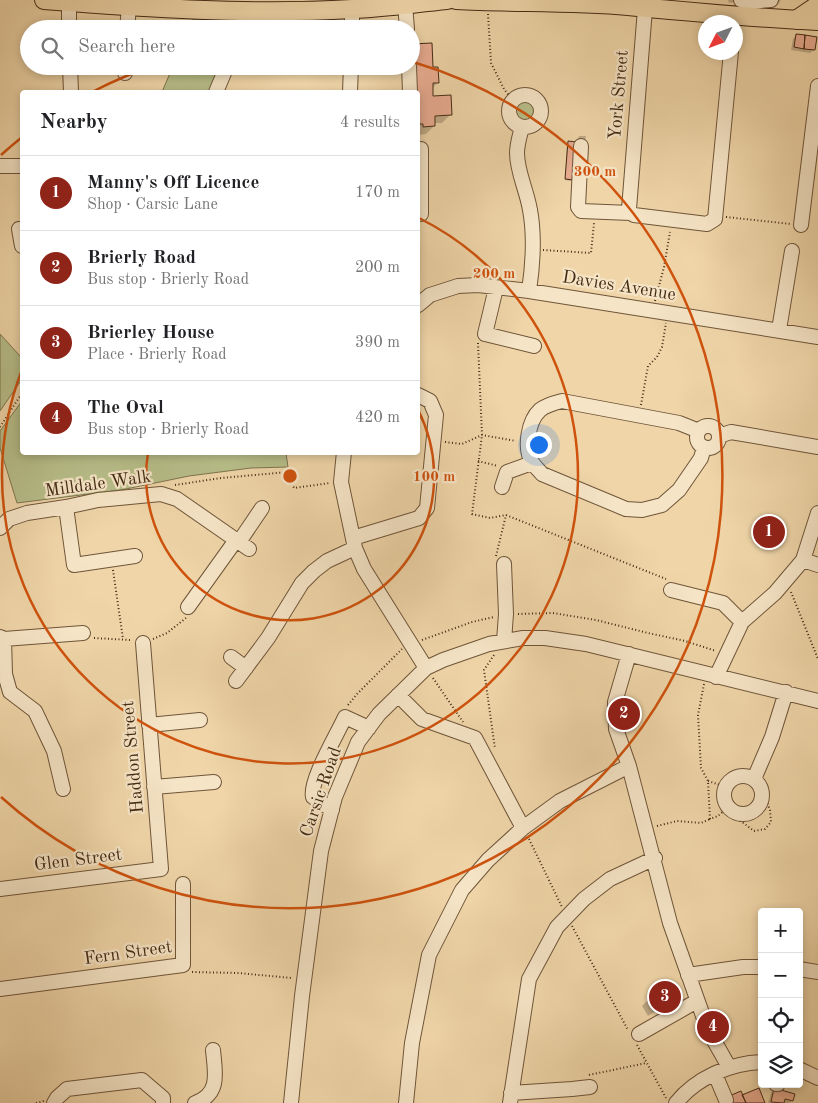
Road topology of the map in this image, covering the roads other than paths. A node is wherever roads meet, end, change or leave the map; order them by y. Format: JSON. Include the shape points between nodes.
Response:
{"nodes":[{"id":1,"x":44,"y":0,"type":"edge"},
{"id":2,"x":447,"y":0,"type":"edge"},
{"id":3,"x":456,"y":0,"type":"edge"},
{"id":4,"x":772,"y":0,"type":"edge"},
{"id":5,"x":69,"y":2,"type":"junction"},
{"id":6,"x":96,"y":2,"type":"edge"},
{"id":7,"x":405,"y":4,"type":"junction"},
{"id":8,"x":133,"y":5,"type":"edge"},
{"id":9,"x":818,"y":5,"type":"edge"},
{"id":10,"x":700,"y":6,"type":"edge"},
{"id":11,"x":352,"y":9,"type":"junction"},
{"id":12,"x":645,"y":9,"type":"junction"},
{"id":13,"x":250,"y":11,"type":"junction"},
{"id":14,"x":736,"y":13,"type":"edge"},
{"id":15,"x":69,"y":20,"type":"edge"},
{"id":16,"x":129,"y":20,"type":"edge"},
{"id":17,"x":246,"y":20,"type":"edge"},
{"id":18,"x":352,"y":20,"type":"edge"},
{"id":19,"x":406,"y":20,"type":"edge"},
{"id":20,"x":796,"y":20,"type":"junction"},
{"id":21,"x":818,"y":21,"type":"edge"},
{"id":22,"x":730,"y":60,"type":"edge"},
{"id":23,"x":70,"y":75,"type":"edge"},
{"id":24,"x":223,"y":75,"type":"edge"},
{"id":25,"x":351,"y":75,"type":"edge"},
{"id":26,"x":409,"y":75,"type":"edge"},
{"id":27,"x":818,"y":86,"type":"edge"},
{"id":28,"x":71,"y":90,"type":"edge"},
{"id":29,"x":217,"y":90,"type":"edge"},
{"id":30,"x":350,"y":90,"type":"edge"},
{"id":31,"x":410,"y":90,"type":"edge"},
{"id":32,"x":522,"y":126,"type":"junction"},
{"id":33,"x":581,"y":146,"type":"dead end"},
{"id":34,"x":0,"y":166,"type":"edge"},
{"id":35,"x":20,"y":166,"type":"edge"},
{"id":36,"x":420,"y":180,"type":"edge"},
{"id":37,"x":631,"y":213,"type":"junction"},
{"id":38,"x":421,"y":214,"type":"dead end"},
{"id":39,"x":800,"y":226,"type":"road end"},
{"id":40,"x":19,"y":229,"type":"dead end"},
{"id":41,"x":20,"y":235,"type":"edge"},
{"id":42,"x":792,"y":251,"type":"dead end"},
{"id":43,"x":496,"y":288,"type":"junction"},
{"id":44,"x":529,"y":291,"type":"junction"},
{"id":45,"x":420,"y":302,"type":"edge"},
{"id":46,"x":779,"y":330,"type":"junction"},
{"id":47,"x":818,"y":337,"type":"edge"},
{"id":48,"x":534,"y":346,"type":"dead end"},
{"id":49,"x":420,"y":396,"type":"edge"},
{"id":50,"x":699,"y":431,"type":"junction"},
{"id":51,"x":719,"y":436,"type":"junction"},
{"id":52,"x":704,"y":447,"type":"junction"},
{"id":53,"x":818,"y":447,"type":"edge"},
{"id":54,"x":344,"y":455,"type":"edge"},
{"id":55,"x":532,"y":463,"type":"junction"},
{"id":56,"x":502,"y":487,"type":"dead end"},
{"id":57,"x":66,"y":507,"type":"junction"},
{"id":58,"x":262,"y":508,"type":"dead end"},
{"id":59,"x":818,"y":514,"type":"edge"},
{"id":60,"x":0,"y":528,"type":"edge"},
{"id":61,"x":241,"y":543,"type":"junction"},
{"id":62,"x":354,"y":543,"type":"junction"},
{"id":63,"x":135,"y":556,"type":"dead end"},
{"id":64,"x":803,"y":560,"type":"junction"},
{"id":65,"x":504,"y":564,"type":"road end"},
{"id":66,"x":818,"y":565,"type":"edge"},
{"id":67,"x":671,"y":590,"type":"road end"},
{"id":68,"x":188,"y":607,"type":"road end"},
{"id":69,"x":742,"y":622,"type":"junction"},
{"id":70,"x":83,"y":633,"type":"road end"},
{"id":71,"x":2,"y":638,"type":"edge"},
{"id":72,"x":504,"y":640,"type":"junction"},
{"id":73,"x":143,"y":643,"type":"road end"},
{"id":74,"x":628,"y":654,"type":"junction"},
{"id":75,"x":231,"y":657,"type":"dead end"},
{"id":76,"x":246,"y":668,"type":"junction"},
{"id":77,"x":426,"y":668,"type":"junction"},
{"id":78,"x":711,"y":675,"type":"junction"},
{"id":79,"x":236,"y":681,"type":"dead end"},
{"id":80,"x":786,"y":692,"type":"junction"},
{"id":81,"x":398,"y":695,"type":"junction"},
{"id":82,"x":818,"y":701,"type":"edge"},
{"id":83,"x":200,"y":720,"type":"dead end"},
{"id":84,"x":149,"y":724,"type":"junction"},
{"id":85,"x":369,"y":728,"type":"junction"},
{"id":86,"x":630,"y":766,"type":"junction"},
{"id":87,"x":754,"y":779,"type":"junction"},
{"id":88,"x":214,"y":782,"type":"dead end"},
{"id":89,"x":154,"y":787,"type":"junction"},
{"id":90,"x":63,"y":789,"type":"dead end"},
{"id":91,"x":332,"y":810,"type":"junction"},
{"id":92,"x":523,"y":828,"type":"junction"},
{"id":93,"x":654,"y":858,"type":"junction"},
{"id":94,"x":161,"y":869,"type":"joint"},
{"id":95,"x":183,"y":884,"type":"dead end"},
{"id":96,"x":0,"y":889,"type":"edge"},
{"id":97,"x":758,"y":967,"type":"edge"},
{"id":98,"x":803,"y":969,"type":"edge"},
{"id":99,"x":818,"y":972,"type":"edge"},
{"id":100,"x":688,"y":974,"type":"junction"},
{"id":101,"x":0,"y":988,"type":"edge"},
{"id":102,"x":697,"y":1001,"type":"junction"},
{"id":103,"x":636,"y":1039,"type":"road end"},
{"id":104,"x":214,"y":1050,"type":"dead end"},
{"id":105,"x":758,"y":1066,"type":"edge"},
{"id":106,"x":729,"y":1067,"type":"junction"},
{"id":107,"x":803,"y":1073,"type":"edge"},
{"id":108,"x":715,"y":1074,"type":"junction"},
{"id":109,"x":818,"y":1078,"type":"edge"},
{"id":110,"x":590,"y":1087,"type":"road end"},
{"id":111,"x":511,"y":1098,"type":"edge"},
{"id":112,"x":726,"y":1100,"type":"dead end"},
{"id":113,"x":54,"y":1103,"type":"edge"},
{"id":114,"x":164,"y":1103,"type":"edge"},
{"id":115,"x":195,"y":1103,"type":"edge"},
{"id":116,"x":291,"y":1103,"type":"edge"},
{"id":117,"x":406,"y":1103,"type":"edge"},
{"id":118,"x":676,"y":1103,"type":"edge"}],
"edges":[{"from":1,"to":5,"type":"main road"},
{"from":2,"to":7,"type":"main road"},
{"from":3,"to":12,"type":"main road","via":[[553,2]]},
{"from":4,"to":14,"type":"street","via":[[748,2]]},
{"from":5,"to":6,"type":"main road"},
{"from":5,"to":15,"type":"street"},
{"from":6,"to":8,"type":"main road"},
{"from":7,"to":11,"type":"main road"},
{"from":7,"to":19,"type":"street"},
{"from":8,"to":13,"type":"main road"},
{"from":8,"to":16,"type":"street"},
{"from":9,"to":20,"type":"main road"},
{"from":10,"to":12,"type":"main road"},
{"from":10,"to":14,"type":"main road"},
{"from":11,"to":13,"type":"main road"},
{"from":11,"to":18,"type":"street"},
{"from":12,"to":37,"type":"street","name":"York Street"},
{"from":13,"to":17,"type":"street"},
{"from":14,"to":20,"type":"main road"},
{"from":20,"to":21,"type":"main road"},
{"from":22,"to":37,"type":"street","via":[[715,219],[707,224]]},
{"from":23,"to":28,"type":"street"},
{"from":24,"to":29,"type":"street"},
{"from":25,"to":30,"type":"street"},
{"from":26,"to":31,"type":"street"},
{"from":27,"to":39,"type":"street"},
{"from":32,"to":32,"type":"street","via":[[537,121],[541,111],[533,97],[522,95],[511,104],[510,114],[514,122]]},
{"from":32,"to":44,"type":"street","via":[[517,153],[530,211],[533,249]]},
{"from":33,"to":37,"type":"street","via":[[578,207],[581,211]]},
{"from":34,"to":35,"type":"street"},
{"from":36,"to":38,"type":"street"},
{"from":40,"to":41,"type":"street"},
{"from":42,"to":46,"type":"street"},
{"from":43,"to":44,"type":"street","name":"Davies Avenue"},
{"from":43,"to":45,"type":"street","name":"Davies Avenue","via":[[458,286],[430,295]]},
{"from":43,"to":48,"type":"street","via":[[485,334]]},
{"from":44,"to":46,"type":"street","name":"Davies Avenue"},
{"from":46,"to":47,"type":"street","name":"Davies Avenue"},
{"from":49,"to":62,"type":"street","via":[[430,401],[436,415],[427,508],[419,518]]},
{"from":50,"to":51,"type":"street","via":[[710,426]]},
{"from":50,"to":52,"type":"street","via":[[698,442]]},
{"from":50,"to":55,"type":"street","via":[[679,423],[562,401],[540,410],[533,418],[528,443]]},
{"from":51,"to":52,"type":"street","via":[[714,446]]},
{"from":51,"to":53,"type":"street","via":[[731,432]]},
{"from":52,"to":55,"type":"street","via":[[701,458],[679,490],[662,505],[642,510],[626,509],[542,474]]},
{"from":54,"to":62,"type":"street","via":[[341,482]]},
{"from":55,"to":56,"type":"street","via":[[507,472]]},
{"from":57,"to":60,"type":"street","name":"Milldale Walk","via":[[27,513],[9,519]]},
{"from":57,"to":61,"type":"street","name":"Milldale Walk","via":[[98,500],[164,494],[177,499]]},
{"from":57,"to":63,"type":"street","via":[[74,565]]},
{"from":58,"to":61,"type":"street"},
{"from":59,"to":64,"type":"street"},
{"from":61,"to":68,"type":"street"},
{"from":62,"to":76,"type":"street","via":[[302,583]]},
{"from":62,"to":77,"type":"street","via":[[364,569]]},
{"from":64,"to":66,"type":"street"},
{"from":64,"to":69,"type":"street","via":[[775,593]]},
{"from":65,"to":72,"type":"street"},
{"from":67,"to":69,"type":"street","via":[[723,603]]},
{"from":69,"to":78,"type":"street"},
{"from":70,"to":71,"type":"street"},
{"from":71,"to":90,"type":"street","via":[[10,692],[35,711],[54,751]]},
{"from":72,"to":74,"type":"street","name":"Carsic Road","via":[[546,638]]},
{"from":72,"to":77,"type":"street","name":"Carsic Road"},
{"from":73,"to":84,"type":"street","name":"Haddon Street"},
{"from":74,"to":78,"type":"street","name":"Carsic Road"},
{"from":74,"to":86,"type":"street","via":[[615,702],[616,729]]},
{"from":75,"to":76,"type":"street"},
{"from":76,"to":79,"type":"street"},
{"from":77,"to":81,"type":"street","name":"Carsic Road"},
{"from":78,"to":80,"type":"street","name":"Carsic Road"},
{"from":80,"to":82,"type":"street","name":"Carsic Road"},
{"from":80,"to":87,"type":"street"},
{"from":81,"to":85,"type":"street","name":"Carsic Road"},
{"from":81,"to":92,"type":"street","via":[[422,719],[475,738]]},
{"from":83,"to":84,"type":"street"},
{"from":84,"to":89,"type":"street","name":"Haddon Street"},
{"from":85,"to":91,"type":"street","name":"Carsic Road","via":[[358,742]]},
{"from":85,"to":91,"type":"street","via":[[345,717],[320,769],[311,791],[313,797]]},
{"from":86,"to":92,"type":"street","via":[[560,801]]},
{"from":86,"to":93,"type":"street"},
{"from":87,"to":87,"type":"street","via":[[742,776],[730,781],[724,797],[727,808],[739,814],[751,813],[760,804],[762,791]]},
{"from":88,"to":89,"type":"street"},
{"from":89,"to":94,"type":"street","name":"Haddon Street"},
{"from":91,"to":116,"type":"street","name":"Carsic Road","via":[[321,851]]},
{"from":92,"to":117,"type":"street","via":[[488,860],[462,890],[430,955],[412,1043]]},
{"from":93,"to":100,"type":"street","via":[[670,922]]},
{"from":93,"to":111,"type":"street","via":[[610,879],[557,927],[529,979]]},
{"from":94,"to":96,"type":"street","name":"Glen Street"},
{"from":95,"to":101,"type":"street","name":"Fern Street","via":[[183,966]]},
{"from":97,"to":100,"type":"street"},
{"from":98,"to":99,"type":"street"},
{"from":100,"to":102,"type":"street"},
{"from":102,"to":103,"type":"street"},
{"from":102,"to":106,"type":"street","via":[[715,1044]]},
{"from":104,"to":115,"type":"street","via":[[216,1079],[213,1090]]},
{"from":105,"to":106,"type":"street"},
{"from":106,"to":108,"type":"street"},
{"from":107,"to":109,"type":"street"},
{"from":108,"to":112,"type":"street"},
{"from":108,"to":118,"type":"street","via":[[688,1090]]},
{"from":110,"to":111,"type":"street"},
{"from":113,"to":114,"type":"street","via":[[67,1089],[142,1080],[163,1098]]}]}
